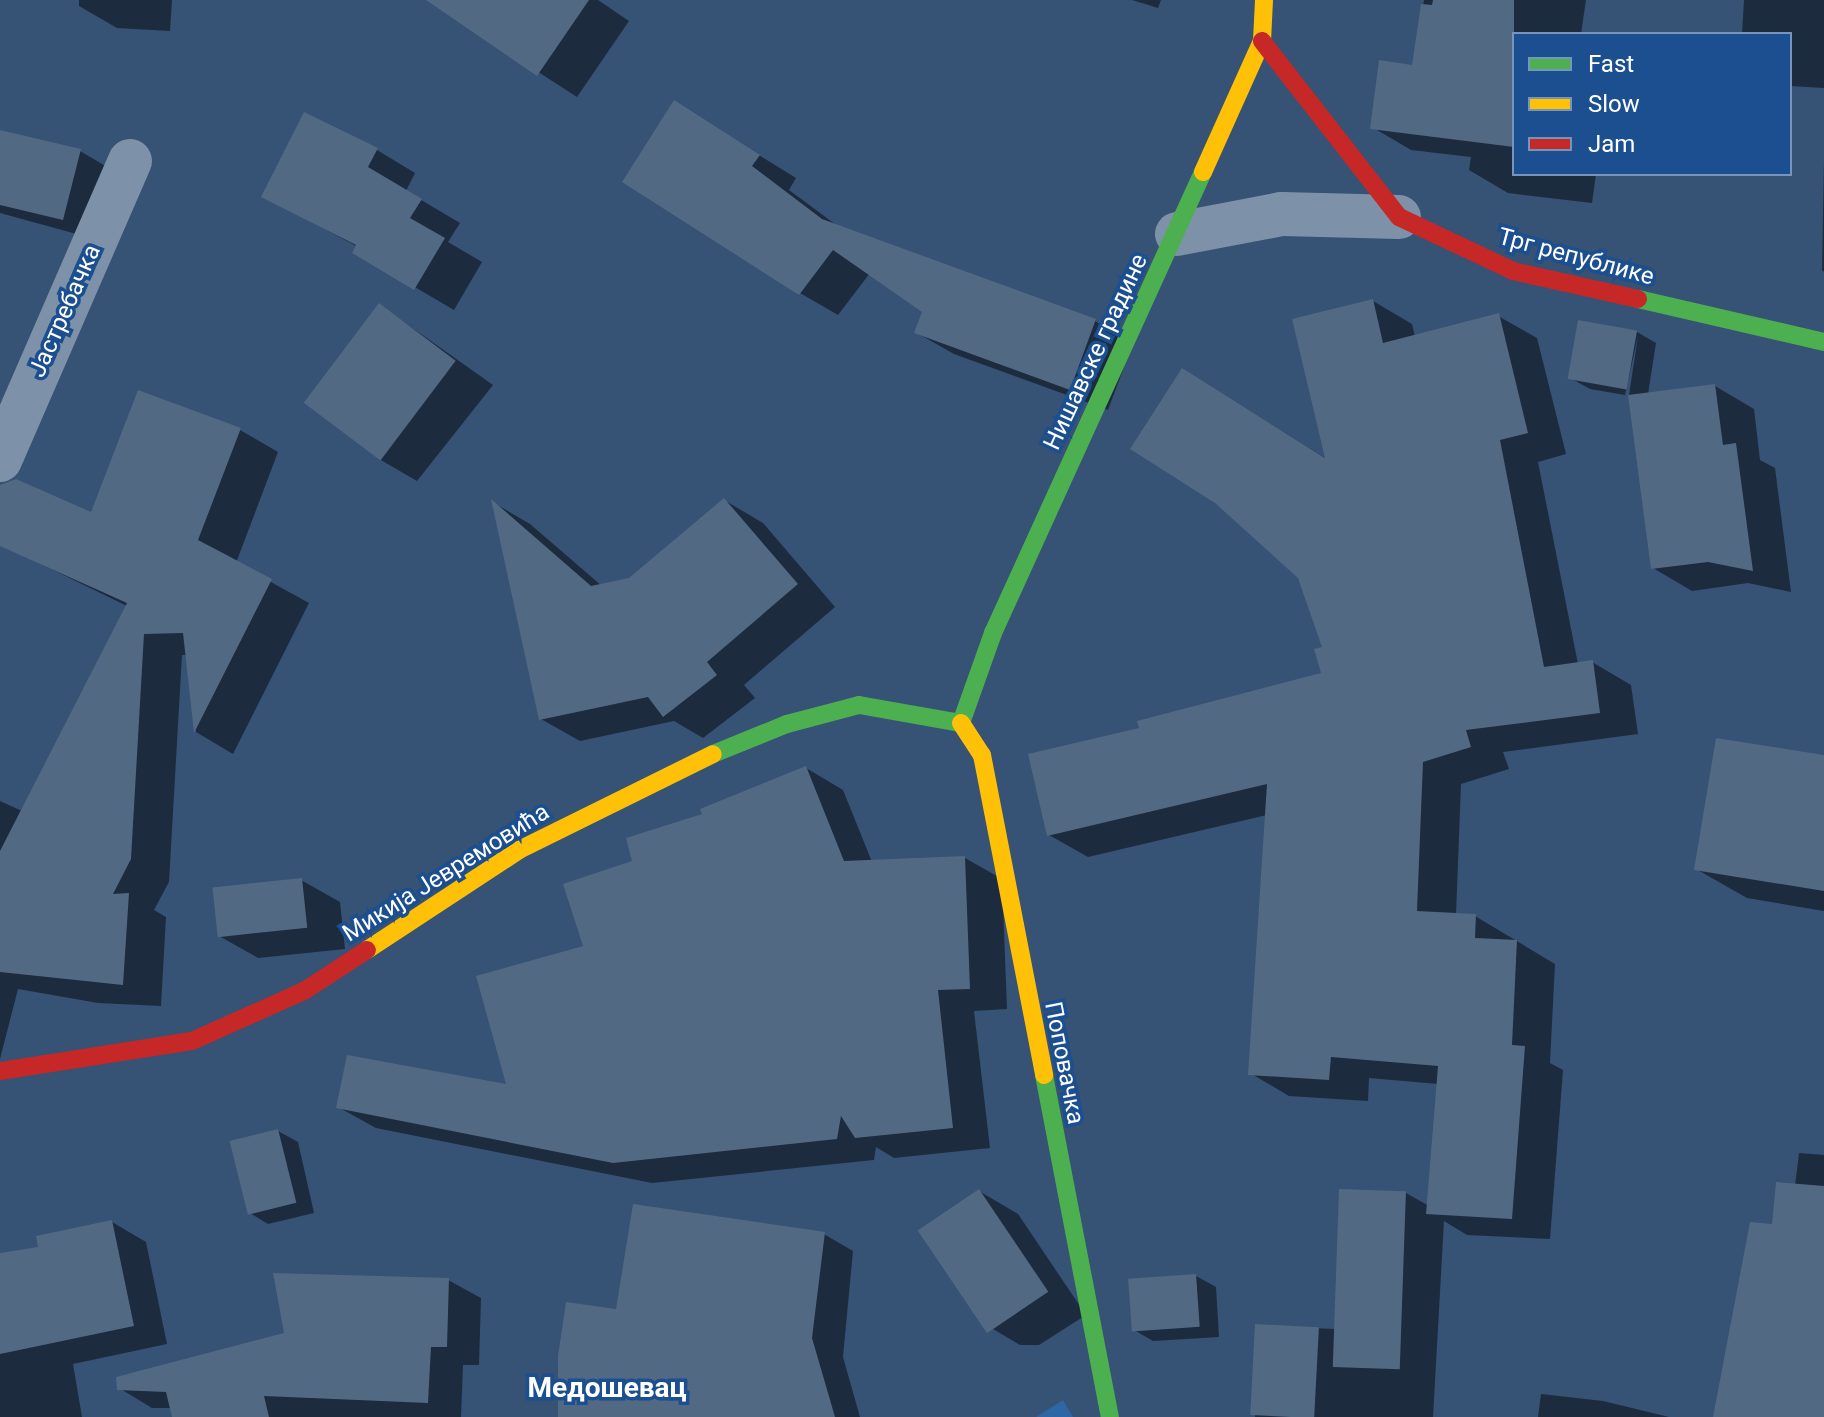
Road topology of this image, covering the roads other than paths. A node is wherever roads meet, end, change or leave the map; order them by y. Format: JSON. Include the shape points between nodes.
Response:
{"nodes":[{"id":1,"x":1264,"y":0,"type":"edge"},
{"id":2,"x":1262,"y":41,"type":"junction"},
{"id":3,"x":130,"y":161,"type":"dead end"},
{"id":4,"x":1399,"y":217,"type":"junction"},
{"id":5,"x":1177,"y":234,"type":"junction"},
{"id":6,"x":1824,"y":342,"type":"edge"},
{"id":7,"x":0,"y":460,"type":"edge"},
{"id":8,"x":961,"y":723,"type":"junction"},
{"id":9,"x":0,"y":1071,"type":"edge"},
{"id":10,"x":1110,"y":1417,"type":"edge"}],
"edges":[{"from":1,"to":2,"type":"street","name":"Нишавске градине"},
{"from":2,"to":4,"type":"street","name":"Трг републике"},
{"from":2,"to":5,"type":"street","name":"Нишавске градине"},
{"from":3,"to":7,"type":"street","name":"Јастребачка"},
{"from":4,"to":5,"type":"street","via":[[1282,214]]},
{"from":4,"to":6,"type":"street","name":"Трг републике","via":[[1513,271]]},
{"from":5,"to":8,"type":"street","name":"Нишавске градине","via":[[993,633]]},
{"from":8,"to":9,"type":"street","name":"Микија Јевремовића","via":[[859,705],[787,724],[710,755],[519,850],[304,991],[235,1026],[192,1041]]},
{"from":8,"to":10,"type":"street","name":"Поповачка","via":[[982,755]]}]}
